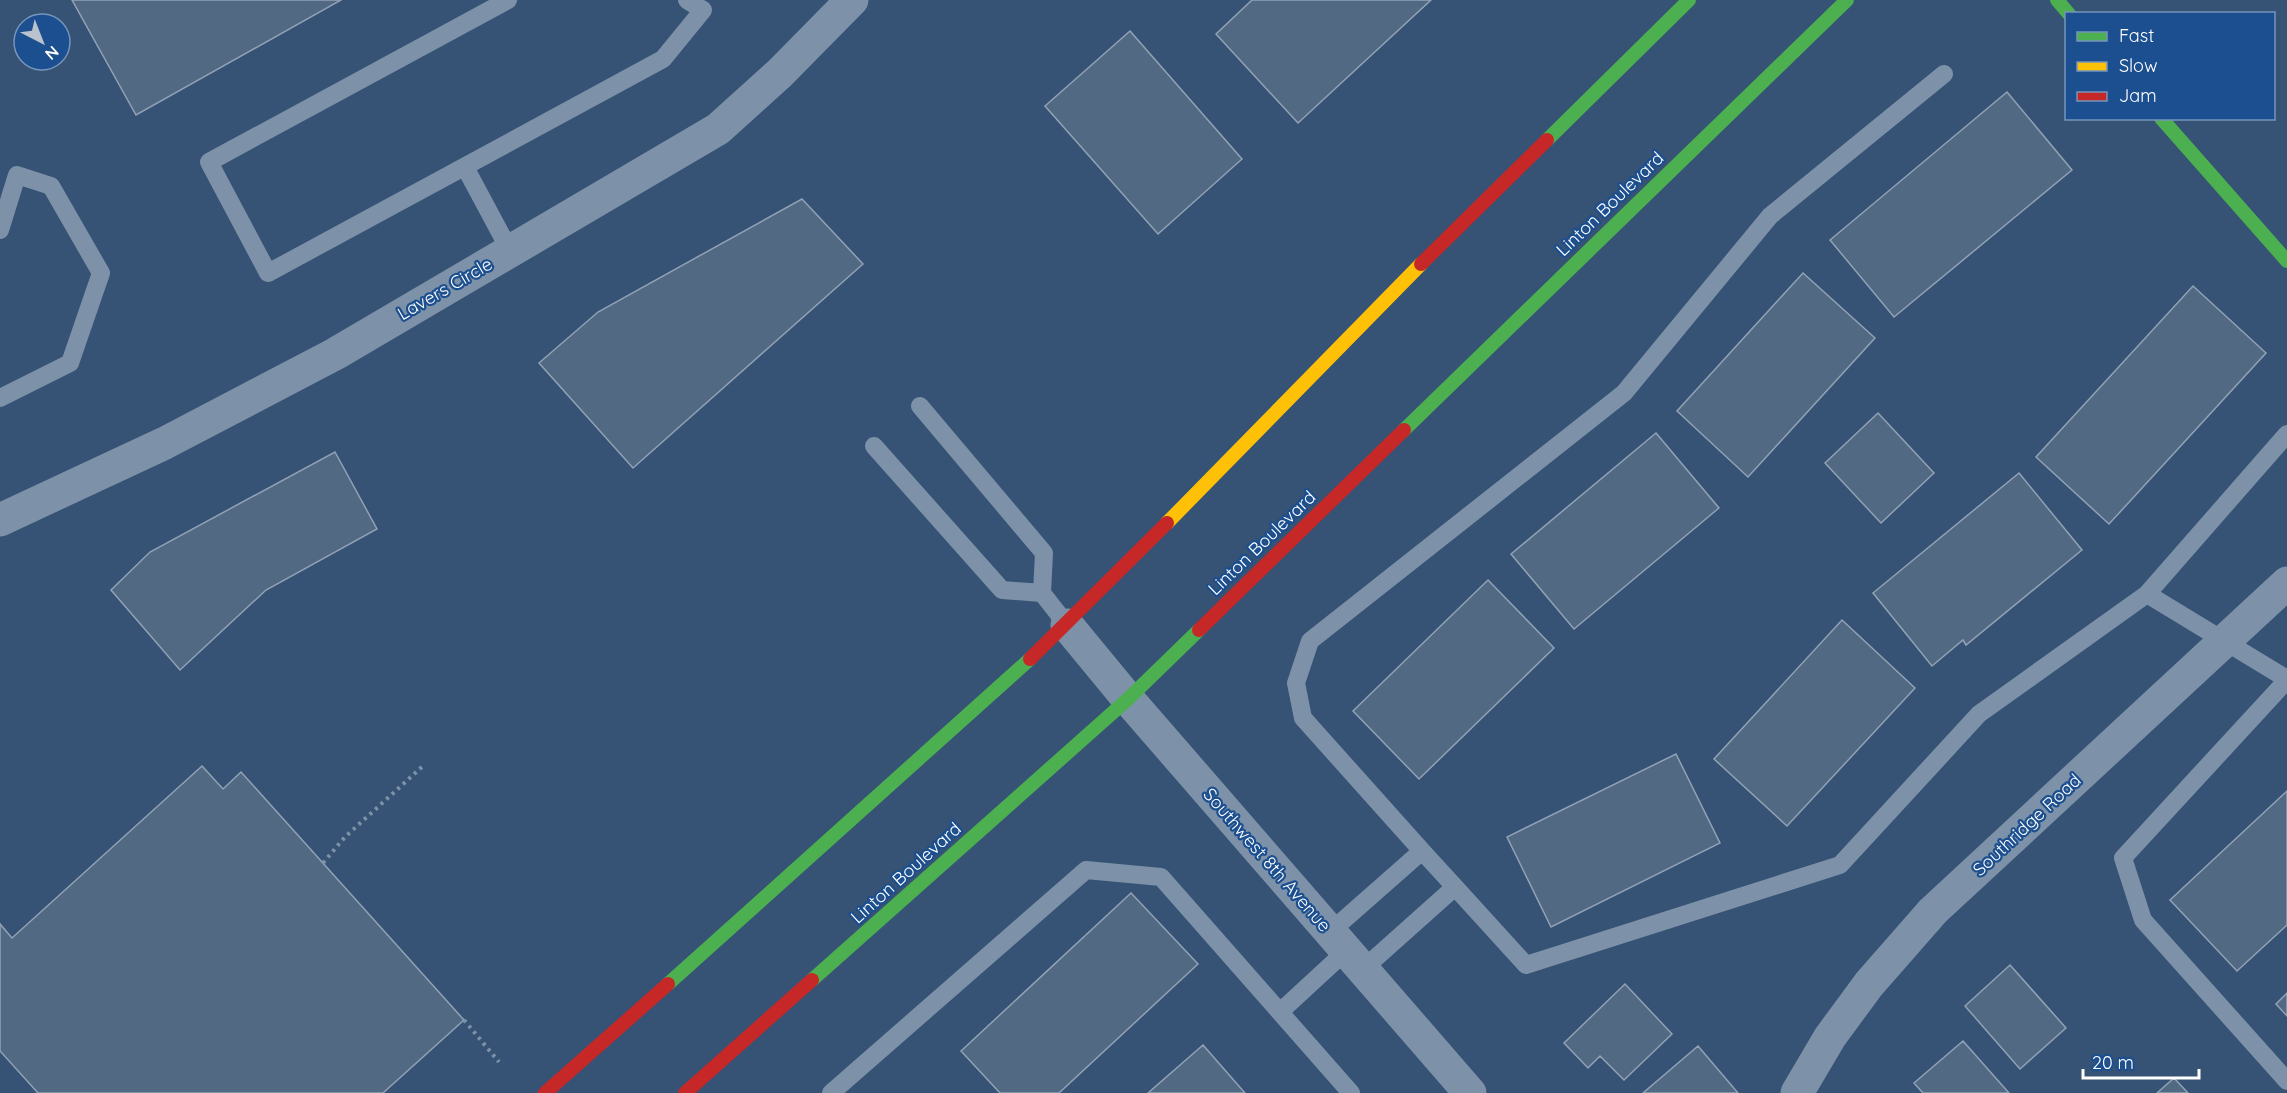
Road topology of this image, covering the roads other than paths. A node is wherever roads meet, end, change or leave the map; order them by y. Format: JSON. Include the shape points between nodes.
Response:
{"nodes":[{"id":1,"x":508,"y":0,"type":"edge"},
{"id":2,"x":687,"y":0,"type":"edge"},
{"id":3,"x":852,"y":0,"type":"edge"},
{"id":4,"x":1689,"y":0,"type":"edge"},
{"id":5,"x":1847,"y":0,"type":"edge"},
{"id":6,"x":2057,"y":0,"type":"edge"},
{"id":7,"x":2066,"y":12,"type":"edge"},
{"id":8,"x":1944,"y":74,"type":"dead end"},
{"id":9,"x":2164,"y":120,"type":"edge"},
{"id":10,"x":465,"y":166,"type":"junction"},
{"id":11,"x":0,"y":230,"type":"edge"},
{"id":12,"x":510,"y":251,"type":"junction"},
{"id":13,"x":2287,"y":261,"type":"edge"},
{"id":14,"x":0,"y":398,"type":"edge"},
{"id":15,"x":920,"y":406,"type":"dead end"},
{"id":16,"x":2287,"y":434,"type":"edge"},
{"id":17,"x":874,"y":446,"type":"dead end"},
{"id":18,"x":0,"y":520,"type":"edge"},
{"id":19,"x":2287,"y":583,"type":"edge"},
{"id":20,"x":1042,"y":593,"type":"junction"},
{"id":21,"x":2147,"y":594,"type":"junction"},
{"id":22,"x":1067,"y":624,"type":"junction"},
{"id":23,"x":2226,"y":641,"type":"junction"},
{"id":24,"x":2287,"y":680,"type":"edge"},
{"id":25,"x":1128,"y":699,"type":"junction"},
{"id":26,"x":1422,"y":851,"type":"junction"},
{"id":27,"x":1455,"y":887,"type":"junction"},
{"id":28,"x":1346,"y":951,"type":"junction"},
{"id":29,"x":1281,"y":1011,"type":"junction"},
{"id":30,"x":2287,"y":1081,"type":"edge"},
{"id":31,"x":545,"y":1093,"type":"edge"},
{"id":32,"x":685,"y":1093,"type":"edge"},
{"id":33,"x":831,"y":1093,"type":"edge"},
{"id":34,"x":1350,"y":1093,"type":"edge"},
{"id":35,"x":1470,"y":1093,"type":"edge"},
{"id":36,"x":1797,"y":1093,"type":"edge"}],
"edges":[{"from":1,"to":10,"type":"lane","via":[[208,162],[268,273]]},
{"from":2,"to":10,"type":"lane","via":[[703,10],[663,59]]},
{"from":3,"to":12,"type":"street","name":"Lavers Circle","via":[[718,129]]},
{"from":4,"to":22,"type":"main road","via":[[1443,242]]},
{"from":5,"to":25,"type":"main road","name":"Linton Boulevard"},
{"from":6,"to":7,"type":"main road"},
{"from":8,"to":26,"type":"lane","via":[[1770,216],[1624,393],[1310,642],[1296,683],[1303,718]]},
{"from":9,"to":13,"type":"main road"},
{"from":10,"to":12,"type":"lane"},
{"from":11,"to":14,"type":"lane","via":[[16,175],[51,186],[101,273],[70,363]]},
{"from":12,"to":18,"type":"street","name":"Lavers Circle","via":[[292,376],[165,443]]},
{"from":15,"to":20,"type":"lane","via":[[1044,553]]},
{"from":16,"to":21,"type":"lane"},
{"from":17,"to":20,"type":"lane","via":[[1002,590]]},
{"from":19,"to":23,"type":"street","name":"Southridge Road"},
{"from":20,"to":22,"type":"lane"},
{"from":21,"to":23,"type":"lane"},
{"from":21,"to":27,"type":"lane","via":[[1979,714],[1840,865],[1527,965]]},
{"from":22,"to":25,"type":"street","name":"Southwest 8th Avenue"},
{"from":22,"to":31,"type":"main road","via":[[934,748]]},
{"from":23,"to":24,"type":"lane"},
{"from":23,"to":36,"type":"street","name":"Southridge Road","via":[[1933,911],[1830,1036]]},
{"from":24,"to":30,"type":"lane","via":[[2123,858],[2143,920]]},
{"from":25,"to":28,"type":"street","name":"Southwest 8th Avenue"},
{"from":25,"to":32,"type":"main road","name":"Linton Boulevard"},
{"from":26,"to":27,"type":"lane"},
{"from":26,"to":28,"type":"lane"},
{"from":27,"to":28,"type":"lane"},
{"from":28,"to":29,"type":"lane"},
{"from":28,"to":35,"type":"street","name":"Southwest 8th Avenue"},
{"from":29,"to":33,"type":"lane","via":[[1161,877],[1086,870]]},
{"from":29,"to":34,"type":"lane"}]}
